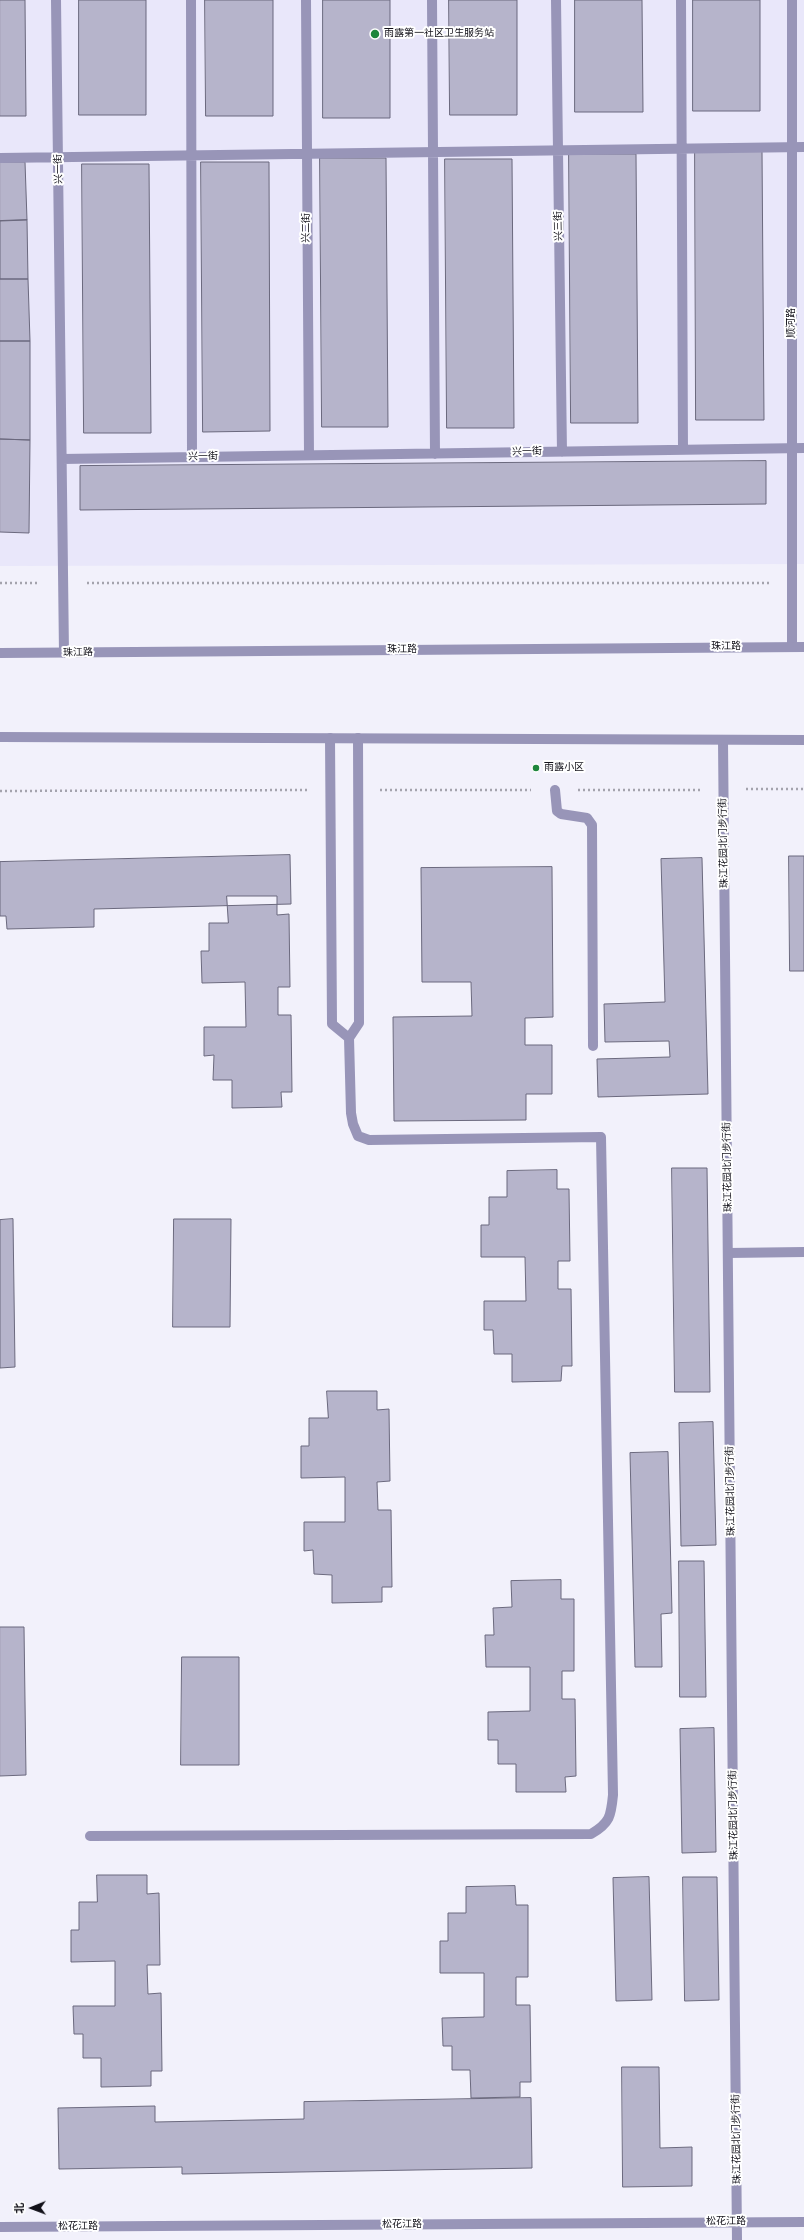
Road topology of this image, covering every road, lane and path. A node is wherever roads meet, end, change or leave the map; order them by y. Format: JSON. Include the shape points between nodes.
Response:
{"nodes":[{"id":1,"x":56,"y":0,"type":"edge"},
{"id":2,"x":191,"y":0,"type":"edge"},
{"id":3,"x":306,"y":0,"type":"edge"},
{"id":4,"x":432,"y":0,"type":"edge"},
{"id":5,"x":556,"y":0,"type":"edge"},
{"id":6,"x":681,"y":0,"type":"edge"},
{"id":7,"x":792,"y":0,"type":"edge"},
{"id":8,"x":792,"y":147,"type":"junction"},
{"id":9,"x":804,"y":147,"type":"edge"},
{"id":10,"x":682,"y":149,"type":"junction"},
{"id":11,"x":558,"y":151,"type":"junction"},
{"id":12,"x":433,"y":152,"type":"junction"},
{"id":13,"x":307,"y":154,"type":"junction"},
{"id":14,"x":192,"y":156,"type":"junction"},
{"id":15,"x":0,"y":158,"type":"edge"},
{"id":16,"x":58,"y":158,"type":"junction"},
{"id":17,"x":792,"y":448,"type":"junction"},
{"id":18,"x":804,"y":448,"type":"edge"},
{"id":19,"x":683,"y":450,"type":"junction"},
{"id":20,"x":562,"y":452,"type":"junction"},
{"id":21,"x":435,"y":454,"type":"junction"},
{"id":22,"x":309,"y":455,"type":"junction"},
{"id":23,"x":192,"y":457,"type":"junction"},
{"id":24,"x":62,"y":459,"type":"junction"},
{"id":25,"x":0,"y":583,"type":"edge"},
{"id":26,"x":64,"y":583,"type":"junction"},
{"id":27,"x":792,"y":583,"type":"junction"},
{"id":28,"x":792,"y":647,"type":"junction"},
{"id":29,"x":804,"y":647,"type":"edge"},
{"id":30,"x":0,"y":653,"type":"edge"},
{"id":31,"x":64,"y":653,"type":"junction"},
{"id":32,"x":0,"y":737,"type":"edge"},
{"id":33,"x":330,"y":738,"type":"junction"},
{"id":34,"x":358,"y":738,"type":"junction"},
{"id":35,"x":804,"y":740,"type":"edge"},
{"id":36,"x":724,"y":741,"type":"junction"},
{"id":37,"x":804,"y":789,"type":"edge"},
{"id":38,"x":330,"y":790,"type":"junction"},
{"id":39,"x":358,"y":790,"type":"junction"},
{"id":40,"x":555,"y":790,"type":"junction"},
{"id":41,"x":724,"y":790,"type":"junction"},
{"id":42,"x":0,"y":791,"type":"edge"},
{"id":43,"x":349,"y":1038,"type":"junction"},
{"id":44,"x":593,"y":1046,"type":"dead end"},
{"id":45,"x":804,"y":1252,"type":"edge"},
{"id":46,"x":728,"y":1253,"type":"junction"},
{"id":47,"x":90,"y":1836,"type":"dead end"},
{"id":48,"x":738,"y":2222,"type":"junction"},
{"id":49,"x":804,"y":2222,"type":"edge"},
{"id":50,"x":0,"y":2227,"type":"edge"},
{"id":51,"x":737,"y":2240,"type":"edge"}],
"edges":[{"from":1,"to":16,"type":"street","name":"兴一街"},
{"from":2,"to":14,"type":"street"},
{"from":3,"to":13,"type":"street","name":"兴二街"},
{"from":4,"to":12,"type":"street"},
{"from":5,"to":11,"type":"street","name":"兴三街"},
{"from":6,"to":10,"type":"street"},
{"from":7,"to":8,"type":"street","name":"顺河路"},
{"from":8,"to":9,"type":"street"},
{"from":8,"to":10,"type":"street"},
{"from":8,"to":17,"type":"street","name":"顺河路"},
{"from":10,"to":11,"type":"street"},
{"from":10,"to":19,"type":"street"},
{"from":11,"to":12,"type":"street"},
{"from":11,"to":20,"type":"street","name":"兴三街"},
{"from":12,"to":13,"type":"street"},
{"from":12,"to":21,"type":"street"},
{"from":13,"to":14,"type":"street"},
{"from":13,"to":22,"type":"street","name":"兴二街"},
{"from":14,"to":16,"type":"street"},
{"from":14,"to":23,"type":"street"},
{"from":15,"to":16,"type":"street"},
{"from":16,"to":24,"type":"street","name":"兴一街"},
{"from":17,"to":18,"type":"street","name":"兴一街"},
{"from":17,"to":19,"type":"street","name":"兴一街"},
{"from":17,"to":27,"type":"street","name":"顺河路"},
{"from":19,"to":20,"type":"street","name":"兴一街"},
{"from":20,"to":21,"type":"street","name":"兴一街"},
{"from":21,"to":22,"type":"street","name":"兴一街"},
{"from":22,"to":23,"type":"street","name":"兴一街"},
{"from":23,"to":24,"type":"street","name":"兴一街"},
{"from":24,"to":26,"type":"street"},
{"from":25,"to":26,"type":"path"},
{"from":26,"to":27,"type":"path"},
{"from":26,"to":31,"type":"street"},
{"from":27,"to":28,"type":"street","name":"顺河路"},
{"from":28,"to":29,"type":"street","name":"珠江路"},
{"from":28,"to":31,"type":"street","name":"珠江路"},
{"from":30,"to":31,"type":"street","name":"珠江路"},
{"from":32,"to":33,"type":"street"},
{"from":33,"to":34,"type":"street"},
{"from":33,"to":38,"type":"street"},
{"from":34,"to":36,"type":"street"},
{"from":34,"to":39,"type":"street"},
{"from":35,"to":36,"type":"street"},
{"from":36,"to":41,"type":"street","name":"珠江花园北门步行街"},
{"from":37,"to":41,"type":"path"},
{"from":38,"to":42,"type":"path"},
{"from":38,"to":43,"type":"street","via":[[332,1024]]},
{"from":39,"to":40,"type":"path"},
{"from":39,"to":43,"type":"street","via":[[359,1023]]},
{"from":40,"to":41,"type":"path"},
{"from":40,"to":44,"type":"street","via":[[556,811],[587,818],[592,825]]},
{"from":41,"to":46,"type":"street","name":"珠江花园北门步行街"},
{"from":43,"to":47,"type":"street","via":[[351,1113],[358,1136],[369,1140],[601,1137],[613,1795],[611,1813],[604,1827],[591,1834]]},
{"from":45,"to":46,"type":"street"},
{"from":46,"to":48,"type":"street","name":"珠江花园北门步行街"},
{"from":48,"to":49,"type":"street","name":"松花江路"},
{"from":48,"to":50,"type":"street","name":"松花江路"},
{"from":48,"to":51,"type":"street","name":"珠江花园北门步行街"}]}
